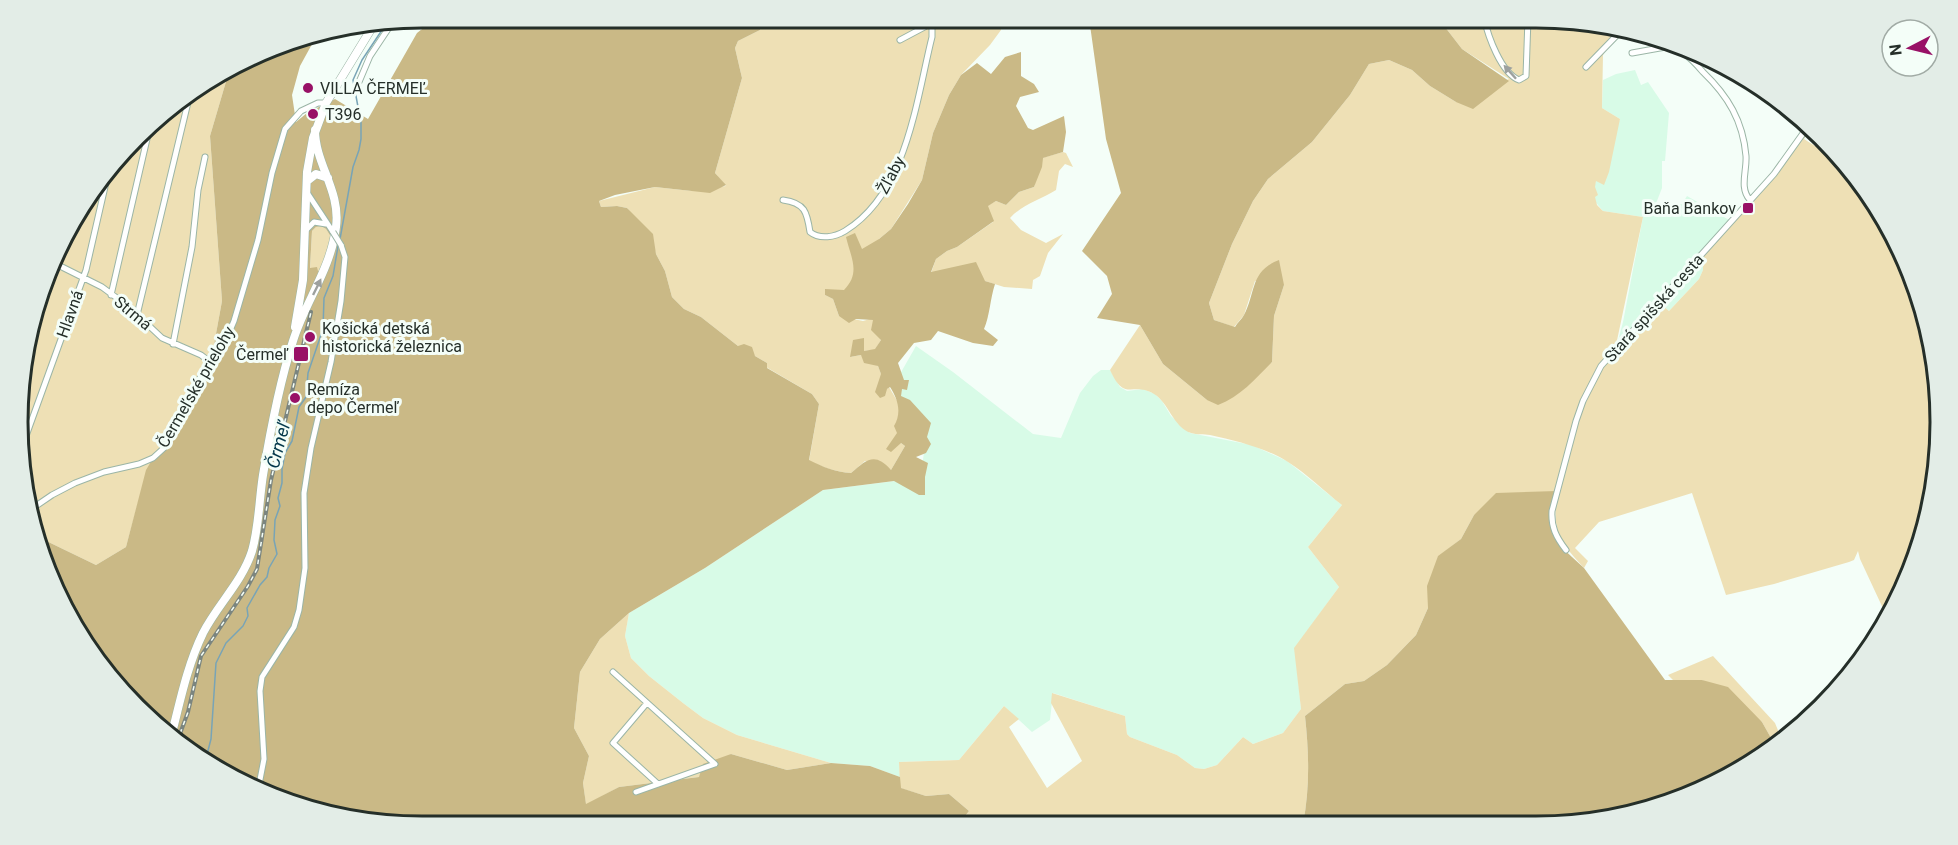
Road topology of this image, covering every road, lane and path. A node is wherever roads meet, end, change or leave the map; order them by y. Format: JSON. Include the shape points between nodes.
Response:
{"nodes":[{"id":1,"x":919,"y":28,"type":"edge"},
{"id":2,"x":932,"y":28,"type":"edge"},
{"id":3,"x":1488,"y":28,"type":"edge"},
{"id":4,"x":1528,"y":28,"type":"edge"},
{"id":5,"x":384,"y":30,"type":"edge"},
{"id":6,"x":373,"y":32,"type":"edge"},
{"id":7,"x":1615,"y":37,"type":"edge"},
{"id":8,"x":374,"y":40,"type":"junction"},
{"id":9,"x":900,"y":40,"type":"dead end"},
{"id":10,"x":1659,"y":48,"type":"edge"},
{"id":11,"x":1632,"y":53,"type":"dead end"},
{"id":12,"x":1693,"y":61,"type":"edge"},
{"id":13,"x":1586,"y":67,"type":"dead end"},
{"id":14,"x":359,"y":82,"type":"dead end"},
{"id":15,"x":326,"y":103,"type":"junction"},
{"id":16,"x":187,"y":107,"type":"edge"},
{"id":17,"x":315,"y":130,"type":"junction"},
{"id":18,"x":1803,"y":133,"type":"edge"},
{"id":19,"x":146,"y":142,"type":"edge"},
{"id":20,"x":205,"y":157,"type":"dead end"},
{"id":21,"x":328,"y":178,"type":"junction"},
{"id":22,"x":307,"y":181,"type":"junction"},
{"id":23,"x":104,"y":192,"type":"edge"},
{"id":24,"x":307,"y":192,"type":"junction"},
{"id":25,"x":783,"y":200,"type":"dead end"},
{"id":26,"x":1750,"y":200,"type":"junction"},
{"id":27,"x":327,"y":225,"type":"junction"},
{"id":28,"x":306,"y":230,"type":"junction"},
{"id":29,"x":61,"y":266,"type":"edge"},
{"id":30,"x":83,"y":277,"type":"junction"},
{"id":31,"x":111,"y":295,"type":"junction"},
{"id":32,"x":303,"y":307,"type":"junction"},
{"id":33,"x":137,"y":315,"type":"junction"},
{"id":34,"x":173,"y":344,"type":"junction"},
{"id":35,"x":210,"y":362,"type":"junction"},
{"id":36,"x":28,"y":429,"type":"edge"},
{"id":37,"x":37,"y":505,"type":"edge"},
{"id":38,"x":1566,"y":550,"type":"dead end"},
{"id":39,"x":613,"y":672,"type":"dead end"},
{"id":40,"x":647,"y":703,"type":"junction"},
{"id":41,"x":174,"y":727,"type":"edge"},
{"id":42,"x":260,"y":781,"type":"edge"},
{"id":43,"x":658,"y":784,"type":"junction"},
{"id":44,"x":636,"y":792,"type":"dead end"}],
"edges":[{"from":1,"to":9,"type":"street","name":"Žľaby"},
{"from":2,"to":25,"type":"street","name":"Žľaby","via":[[905,148],[866,216],[837,235],[820,236],[810,232],[801,207]]},
{"from":4,"to":3,"type":"street","one_way":true,"via":[[1526,76],[1520,80],[1499,58]]},
{"from":5,"to":8,"type":"street"},
{"from":6,"to":8,"type":"main road"},
{"from":7,"to":13,"type":"street"},
{"from":8,"to":14,"type":"street"},
{"from":8,"to":15,"type":"main road"},
{"from":10,"to":11,"type":"street"},
{"from":12,"to":26,"type":"street","via":[[1732,106],[1743,137],[1744,188]]},
{"from":15,"to":17,"type":"main road"},
{"from":15,"to":35,"type":"street","name":"Čermeľské prielohy","via":[[318,102],[301,111],[285,129],[234,321],[222,349]]},
{"from":16,"to":33,"type":"street"},
{"from":17,"to":21,"type":"main road","via":[[317,151]]},
{"from":17,"to":22,"type":"main road"},
{"from":18,"to":26,"type":"street","name":"Stará spišská cesta"},
{"from":19,"to":31,"type":"street"},
{"from":20,"to":34,"type":"street"},
{"from":21,"to":22,"type":"main road","via":[[316,174]]},
{"from":32,"to":21,"type":"main road","one_way":true,"via":[[329,259],[336,228]]},
{"from":22,"to":24,"type":"main road"},
{"from":23,"to":30,"type":"street","name":"Hlavná"},
{"from":24,"to":27,"type":"street"},
{"from":24,"to":28,"type":"main road"},
{"from":26,"to":38,"type":"street","name":"Stará spišská cesta","via":[[1601,366],[1582,401],[1552,511],[1555,534]]},
{"from":27,"to":28,"type":"street","via":[[314,222]]},
{"from":27,"to":42,"type":"street","bridge":true,"via":[[345,257],[341,301],[304,493],[305,568],[298,610],[294,627],[262,677],[264,759]]},
{"from":28,"to":32,"type":"main road"},
{"from":29,"to":30,"type":"street","name":"Strmá"},
{"from":30,"to":31,"type":"street","name":"Strmá"},
{"from":30,"to":36,"type":"street","name":"Hlavná"},
{"from":31,"to":33,"type":"street","name":"Strmá"},
{"from":32,"to":41,"type":"main road","via":[[267,456],[252,548],[240,578],[199,644]]},
{"from":33,"to":34,"type":"street","name":"Strmá"},
{"from":34,"to":35,"type":"street","name":"Strmá"},
{"from":35,"to":37,"type":"street","name":"Čermeľské prielohy","via":[[160,453],[139,464],[75,483]]},
{"from":39,"to":40,"type":"street"},
{"from":40,"to":43,"type":"street","via":[[612,744]]},
{"from":40,"to":43,"type":"street","via":[[715,764]]},
{"from":43,"to":44,"type":"street"}]}
